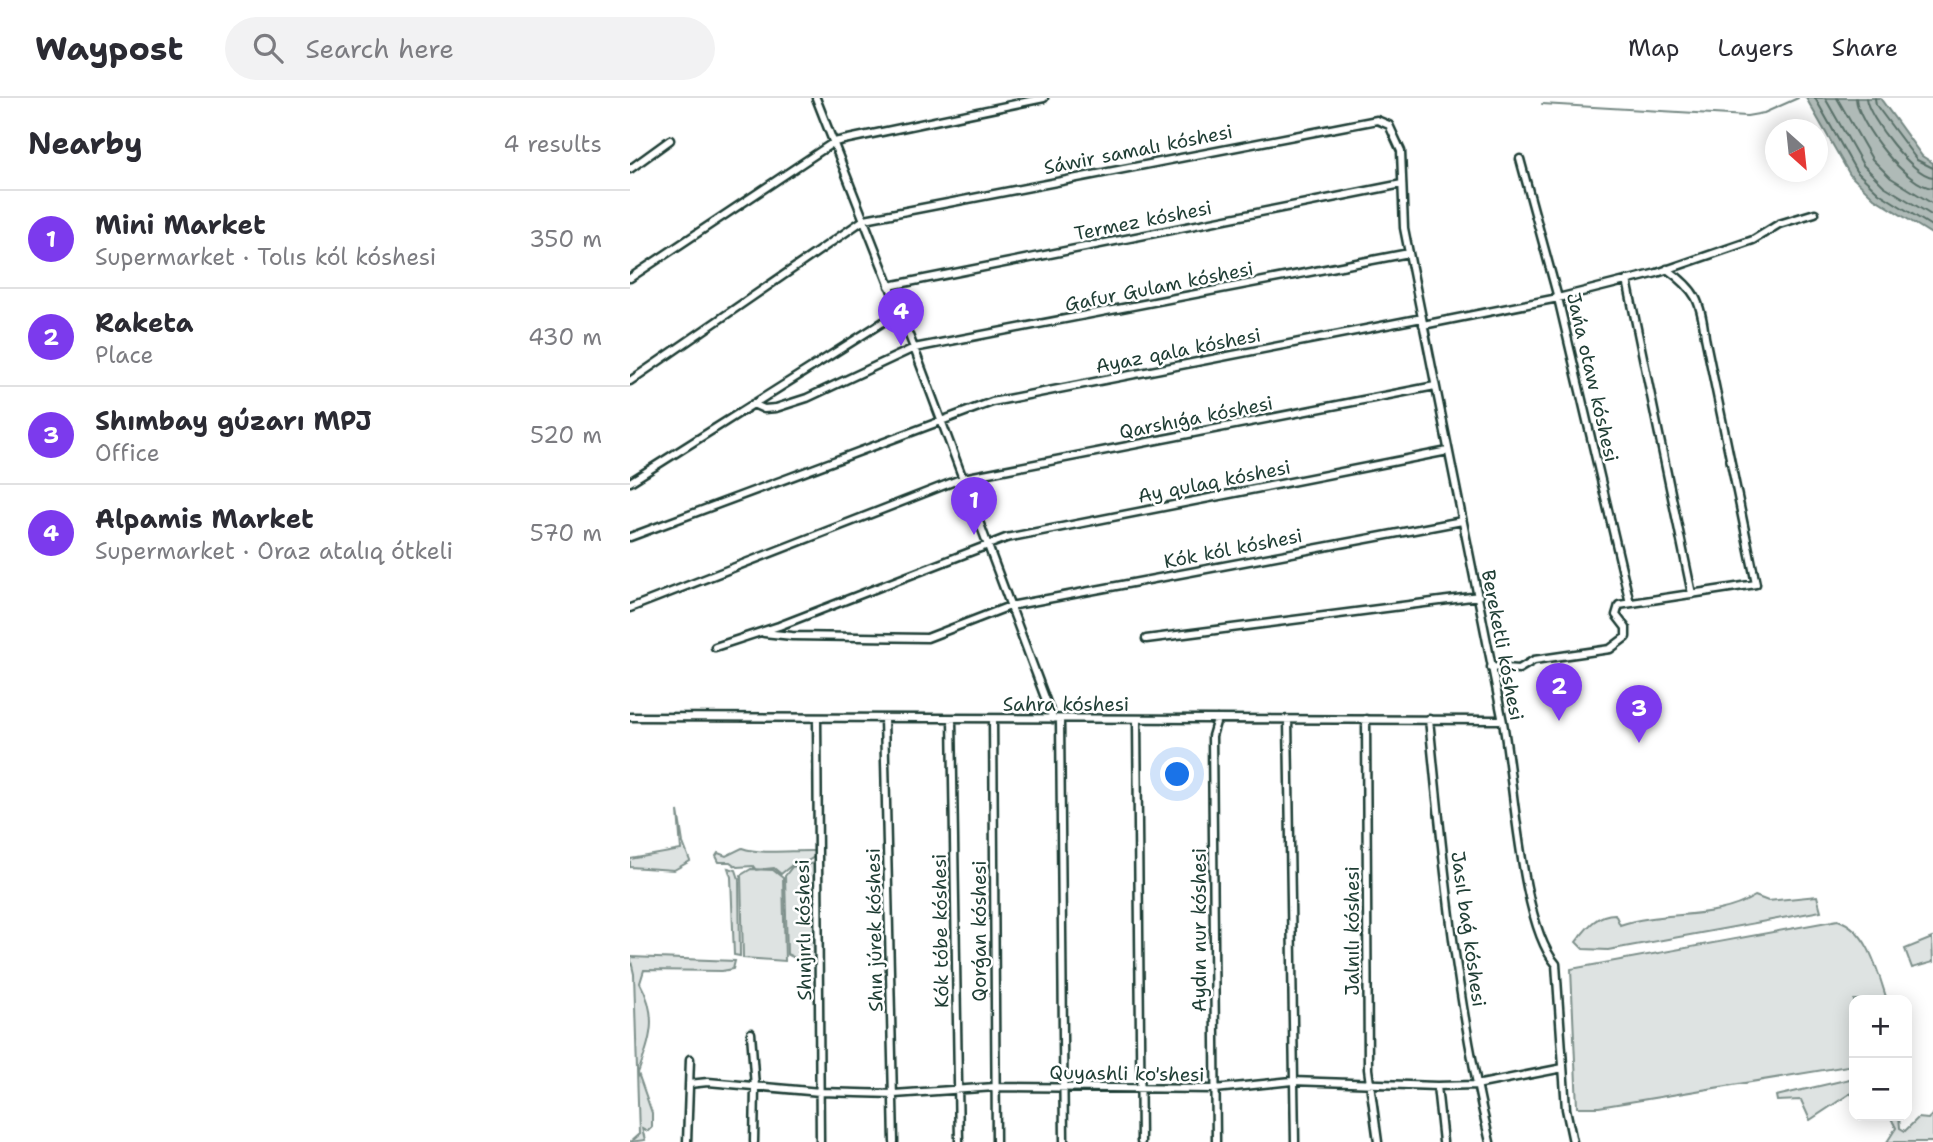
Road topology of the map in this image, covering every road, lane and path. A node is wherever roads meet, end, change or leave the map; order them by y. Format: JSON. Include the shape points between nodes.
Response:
{"nodes":[{"id":1,"x":816,"y":98,"type":"edge"},
{"id":2,"x":1044,"y":98,"type":"edge"},
{"id":3,"x":670,"y":140,"type":"dead end"},
{"id":4,"x":834,"y":142,"type":"junction"},
{"id":5,"x":1401,"y":151,"type":"joint"},
{"id":6,"x":1520,"y":159,"type":"dead end"},
{"id":7,"x":630,"y":169,"type":"edge"},
{"id":8,"x":1402,"y":184,"type":"junction"},
{"id":9,"x":1815,"y":213,"type":"dead end"},
{"id":10,"x":865,"y":219,"type":"junction"},
{"id":11,"x":1409,"y":253,"type":"junction"},
{"id":12,"x":1667,"y":269,"type":"junction"},
{"id":13,"x":630,"y":278,"type":"edge"},
{"id":14,"x":1627,"y":280,"type":"junction"},
{"id":15,"x":889,"y":286,"type":"junction"},
{"id":16,"x":1558,"y":298,"type":"junction"},
{"id":17,"x":899,"y":312,"type":"junction"},
{"id":18,"x":1422,"y":321,"type":"junction"},
{"id":19,"x":914,"y":348,"type":"junction"},
{"id":20,"x":630,"y":381,"type":"edge"},
{"id":21,"x":1435,"y":386,"type":"junction"},
{"id":22,"x":753,"y":404,"type":"junction"},
{"id":23,"x":941,"y":420,"type":"junction"},
{"id":24,"x":1448,"y":451,"type":"junction"},
{"id":25,"x":963,"y":478,"type":"junction"},
{"id":26,"x":630,"y":482,"type":"edge"},
{"id":27,"x":1462,"y":521,"type":"junction"},
{"id":28,"x":630,"y":537,"type":"edge"},
{"id":29,"x":988,"y":546,"type":"junction"},
{"id":30,"x":1692,"y":594,"type":"junction"},
{"id":31,"x":1479,"y":596,"type":"junction"},
{"id":32,"x":1630,"y":603,"type":"junction"},
{"id":33,"x":1010,"y":606,"type":"junction"},
{"id":34,"x":630,"y":608,"type":"edge"},
{"id":35,"x":760,"y":632,"type":"junction"},
{"id":36,"x":1146,"y":639,"type":"dead end"},
{"id":37,"x":715,"y":647,"type":"dead end"},
{"id":38,"x":1491,"y":667,"type":"junction"},
{"id":39,"x":630,"y":717,"type":"edge"},
{"id":40,"x":817,"y":718,"type":"junction"},
{"id":41,"x":884,"y":718,"type":"junction"},
{"id":42,"x":951,"y":719,"type":"junction"},
{"id":43,"x":993,"y":719,"type":"junction"},
{"id":44,"x":1057,"y":719,"type":"junction"},
{"id":45,"x":1217,"y":719,"type":"junction"},
{"id":46,"x":1366,"y":719,"type":"junction"},
{"id":47,"x":1429,"y":719,"type":"junction"},
{"id":48,"x":1137,"y":720,"type":"junction"},
{"id":49,"x":1288,"y":720,"type":"junction"},
{"id":50,"x":1502,"y":720,"type":"junction"},
{"id":51,"x":751,"y":1033,"type":"dead end"},
{"id":52,"x":690,"y":1059,"type":"dead end"},
{"id":53,"x":1563,"y":1068,"type":"junction"},
{"id":54,"x":1292,"y":1082,"type":"junction"},
{"id":55,"x":1370,"y":1082,"type":"junction"},
{"id":56,"x":689,"y":1084,"type":"junction"},
{"id":57,"x":1476,"y":1084,"type":"junction"},
{"id":58,"x":1141,"y":1086,"type":"junction"},
{"id":59,"x":1437,"y":1086,"type":"junction"},
{"id":60,"x":755,"y":1087,"type":"junction"},
{"id":61,"x":996,"y":1087,"type":"junction"},
{"id":62,"x":1064,"y":1087,"type":"junction"},
{"id":63,"x":959,"y":1088,"type":"junction"},
{"id":64,"x":1215,"y":1089,"type":"junction"},
{"id":65,"x":820,"y":1092,"type":"junction"},
{"id":66,"x":894,"y":1094,"type":"junction"},
{"id":67,"x":687,"y":1142,"type":"edge"},
{"id":68,"x":754,"y":1142,"type":"edge"},
{"id":69,"x":820,"y":1142,"type":"edge"},
{"id":70,"x":894,"y":1142,"type":"edge"},
{"id":71,"x":958,"y":1142,"type":"edge"},
{"id":72,"x":996,"y":1142,"type":"edge"},
{"id":73,"x":1063,"y":1142,"type":"edge"},
{"id":74,"x":1141,"y":1142,"type":"edge"},
{"id":75,"x":1216,"y":1142,"type":"edge"},
{"id":76,"x":1295,"y":1142,"type":"edge"},
{"id":77,"x":1378,"y":1142,"type":"edge"},
{"id":78,"x":1443,"y":1142,"type":"edge"},
{"id":79,"x":1490,"y":1142,"type":"edge"},
{"id":80,"x":1573,"y":1142,"type":"edge"}],
"edges":[{"from":1,"to":4,"type":"street"},
{"from":2,"to":4,"type":"street"},
{"from":3,"to":7,"type":"street"},
{"from":4,"to":10,"type":"street"},
{"from":4,"to":13,"type":"street"},
{"from":5,"to":8,"type":"street","name":"Bereketli kóshesi"},
{"from":5,"to":10,"type":"street","name":"Sáwir samalı kóshesi","via":[[1389,125],[1377,120]]},
{"from":6,"to":16,"type":"street","name":"Jańa otaw kóshesi"},
{"from":8,"to":11,"type":"street","name":"Bereketli kóshesi"},
{"from":8,"to":15,"type":"street","name":"Termez kóshesi"},
{"from":9,"to":12,"type":"street","name":"Ayaz qala kóshesi"},
{"from":10,"to":15,"type":"street"},
{"from":10,"to":20,"type":"street"},
{"from":11,"to":18,"type":"street","name":"Bereketli kóshesi"},
{"from":11,"to":19,"type":"street","name":"Gafur Gulam kóshesi"},
{"from":12,"to":14,"type":"street","name":"Ayaz qala kóshesi"},
{"from":12,"to":30,"type":"street","via":[[1690,286],[1702,310],[1756,584]]},
{"from":14,"to":16,"type":"street","name":"Ayaz qala kóshesi"},
{"from":14,"to":30,"type":"street"},
{"from":15,"to":17,"type":"street"},
{"from":16,"to":18,"type":"street","name":"Ayaz qala kóshesi"},
{"from":16,"to":32,"type":"street","name":"Jańa otaw kóshesi"},
{"from":17,"to":19,"type":"street"},
{"from":17,"to":22,"type":"street"},
{"from":18,"to":21,"type":"street","name":"Bereketli kóshesi"},
{"from":18,"to":23,"type":"street","name":"Ayaz qala kóshesi","via":[[992,402]]},
{"from":19,"to":22,"type":"street","name":"Gafur Gulam kóshesi","via":[[807,398],[776,408]]},
{"from":19,"to":23,"type":"street"},
{"from":21,"to":24,"type":"street","name":"Bereketli kóshesi"},
{"from":21,"to":25,"type":"street","name":"Qarshıǵa kóshesi"},
{"from":22,"to":26,"type":"street"},
{"from":23,"to":25,"type":"street"},
{"from":23,"to":28,"type":"street","name":"Ayaz qala kóshesi"},
{"from":24,"to":27,"type":"street","name":"Bereketli kóshesi"},
{"from":24,"to":29,"type":"street","name":"Ay qulaq kóshesi","via":[[1006,538]]},
{"from":25,"to":29,"type":"street"},
{"from":25,"to":34,"type":"street","name":"Qarshıǵa kóshesi"},
{"from":27,"to":31,"type":"street","name":"Bereketli kóshesi"},
{"from":27,"to":33,"type":"street","name":"Kók kól kóshesi"},
{"from":29,"to":33,"type":"street"},
{"from":29,"to":35,"type":"street","name":"Ay qulaq kóshesi"},
{"from":30,"to":32,"type":"street"},
{"from":31,"to":36,"type":"street"},
{"from":31,"to":38,"type":"street","name":"Bereketli kóshesi"},
{"from":32,"to":38,"type":"street","via":[[1615,610],[1626,637],[1610,649],[1534,660],[1519,669]]},
{"from":33,"to":35,"type":"street","name":"Kók kól kóshesi","via":[[927,638]]},
{"from":33,"to":44,"type":"street"},
{"from":35,"to":37,"type":"street","name":"Ay qulaq kóshesi"},
{"from":38,"to":50,"type":"street","name":"Bereketli kóshesi"},
{"from":39,"to":40,"type":"street","name":"Sahra kóshesi"},
{"from":40,"to":41,"type":"street","name":"Sahra kóshesi"},
{"from":40,"to":65,"type":"street","name":"Shınjırlı kóshesi"},
{"from":41,"to":42,"type":"street","name":"Sahra kóshesi"},
{"from":41,"to":66,"type":"street","name":"Shın júrek kóshesi"},
{"from":42,"to":43,"type":"street","name":"Sahra kóshesi"},
{"from":42,"to":63,"type":"street","name":"Kók tóbe kóshesi"},
{"from":43,"to":44,"type":"street","name":"Sahra kóshesi"},
{"from":43,"to":61,"type":"street","name":"Qorǵan kóshesi"},
{"from":44,"to":48,"type":"street","name":"Sahra kóshesi"},
{"from":44,"to":62,"type":"street"},
{"from":45,"to":48,"type":"street","name":"Sahra kóshesi"},
{"from":45,"to":49,"type":"street","name":"Sahra kóshesi"},
{"from":45,"to":64,"type":"street","name":"Aydın nur kóshesi","via":[[1212,736]]},
{"from":46,"to":47,"type":"street","name":"Sahra kóshesi"},
{"from":46,"to":49,"type":"street","name":"Sahra kóshesi"},
{"from":46,"to":55,"type":"street","name":"Jalnılı kóshesi"},
{"from":47,"to":50,"type":"street","name":"Sahra kóshesi"},
{"from":47,"to":57,"type":"street","name":"Jasıl baǵ kóshesi","via":[[1454,948]]},
{"from":48,"to":58,"type":"street"},
{"from":49,"to":54,"type":"street"},
{"from":50,"to":53,"type":"street","name":"Bereketli kóshesi","via":[[1537,930],[1556,964]]},
{"from":51,"to":60,"type":"street"},
{"from":52,"to":56,"type":"street"},
{"from":53,"to":57,"type":"street","name":"Quyashli ko'shesi"},
{"from":53,"to":80,"type":"street","name":"Bereketli kóshesi"},
{"from":54,"to":55,"type":"street","name":"Quyashli ko'shesi"},
{"from":54,"to":64,"type":"street","name":"Quyashli ko'shesi"},
{"from":54,"to":76,"type":"street"},
{"from":55,"to":59,"type":"street","name":"Quyashli ko'shesi"},
{"from":55,"to":77,"type":"street","name":"Jalnılı kóshesi"},
{"from":56,"to":60,"type":"street","name":"Quyashli ko'shesi"},
{"from":56,"to":67,"type":"street"},
{"from":57,"to":59,"type":"street","name":"Quyashli ko'shesi"},
{"from":57,"to":79,"type":"street","name":"Jasıl baǵ kóshesi"},
{"from":58,"to":62,"type":"street","name":"Quyashli ko'shesi"},
{"from":58,"to":64,"type":"street","name":"Quyashli ko'shesi"},
{"from":58,"to":74,"type":"street"},
{"from":59,"to":78,"type":"street"},
{"from":60,"to":65,"type":"street","name":"Quyashli ko'shesi"},
{"from":60,"to":68,"type":"street"},
{"from":61,"to":62,"type":"street","name":"Quyashli ko'shesi"},
{"from":61,"to":63,"type":"street","name":"Quyashli ko'shesi"},
{"from":61,"to":72,"type":"street","name":"Qorǵan kóshesi"},
{"from":62,"to":73,"type":"street"},
{"from":63,"to":66,"type":"street","name":"Quyashli ko'shesi"},
{"from":63,"to":71,"type":"street","name":"Kók tóbe kóshesi"},
{"from":64,"to":75,"type":"street","name":"Aydın nur kóshesi"},
{"from":65,"to":66,"type":"street","name":"Quyashli ko'shesi"},
{"from":65,"to":69,"type":"street","name":"Shınjırlı kóshesi"},
{"from":66,"to":70,"type":"street","name":"Shın júrek kóshesi"}]}
